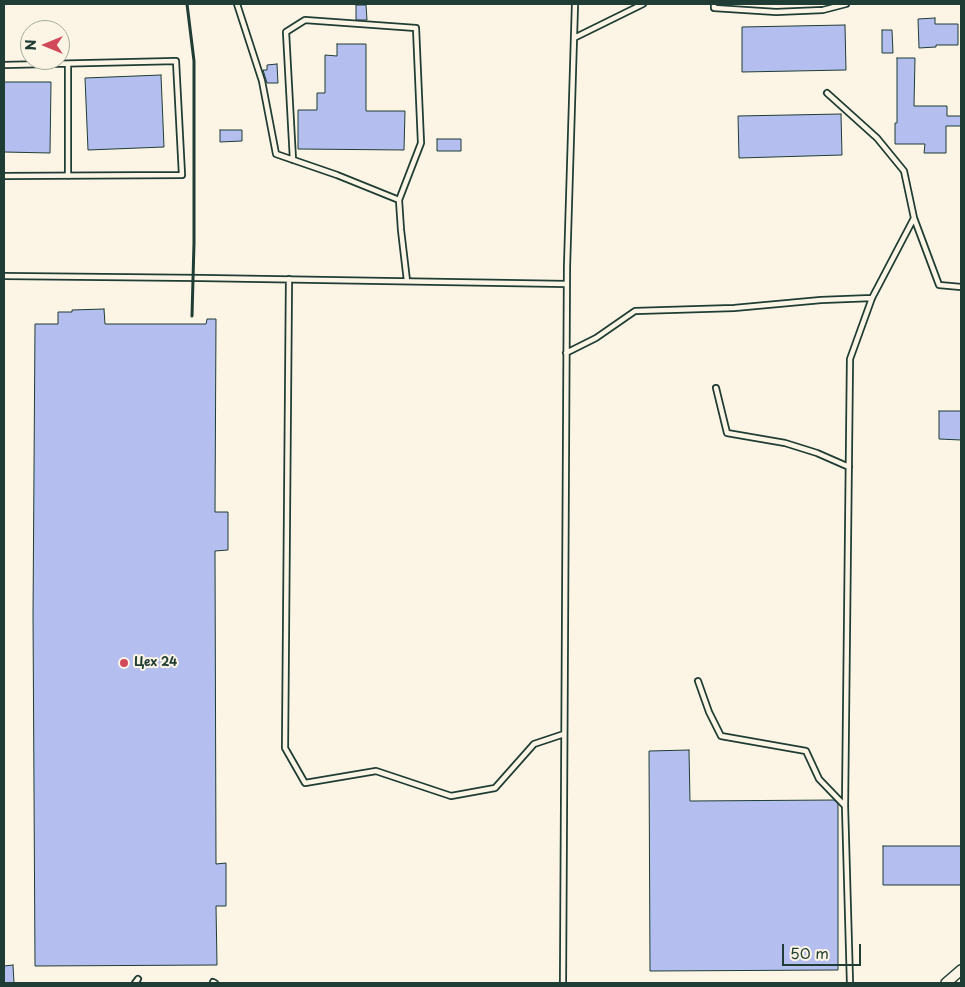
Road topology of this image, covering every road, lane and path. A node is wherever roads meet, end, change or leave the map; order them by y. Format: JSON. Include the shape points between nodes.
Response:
{"nodes":[{"id":1,"x":237,"y":4,"type":"edge"},
{"id":2,"x":575,"y":4,"type":"edge"},
{"id":3,"x":643,"y":4,"type":"edge"},
{"id":4,"x":714,"y":4,"type":"edge"},
{"id":5,"x":846,"y":4,"type":"edge"},
{"id":6,"x":574,"y":38,"type":"junction"},
{"id":7,"x":70,"y":64,"type":"edge"},
{"id":8,"x":4,"y":65,"type":"edge"},
{"id":9,"x":20,"y":65,"type":"edge"},
{"id":10,"x":68,"y":70,"type":"edge"},
{"id":11,"x":827,"y":92,"type":"dead end"},
{"id":12,"x":293,"y":160,"type":"junction"},
{"id":13,"x":4,"y":176,"type":"edge"},
{"id":14,"x":68,"y":176,"type":"junction"},
{"id":15,"x":399,"y":200,"type":"junction"},
{"id":16,"x":914,"y":218,"type":"junction"},
{"id":17,"x":4,"y":276,"type":"edge"},
{"id":18,"x":289,"y":279,"type":"junction"},
{"id":19,"x":407,"y":281,"type":"junction"},
{"id":20,"x":567,"y":284,"type":"junction"},
{"id":21,"x":961,"y":286,"type":"edge"},
{"id":22,"x":872,"y":298,"type":"junction"},
{"id":23,"x":566,"y":354,"type":"junction"},
{"id":24,"x":716,"y":388,"type":"dead end"},
{"id":25,"x":849,"y":467,"type":"junction"},
{"id":26,"x":698,"y":681,"type":"dead end"},
{"id":27,"x":564,"y":734,"type":"junction"},
{"id":28,"x":845,"y":806,"type":"junction"},
{"id":29,"x":961,"y":970,"type":"edge"},
{"id":30,"x":562,"y":983,"type":"edge"},
{"id":31,"x":850,"y":983,"type":"edge"},
{"id":32,"x":946,"y":983,"type":"edge"}],
"edges":[{"from":1,"to":12,"type":"lane","via":[[262,81],[276,154]]},
{"from":2,"to":6,"type":"lane"},
{"from":3,"to":6,"type":"lane"},
{"from":4,"to":5,"type":"lane","via":[[714,8],[776,12],[824,10]]},
{"from":6,"to":20,"type":"lane"},
{"from":7,"to":14,"type":"lane","via":[[176,61],[182,175]]},
{"from":8,"to":9,"type":"lane"},
{"from":10,"to":14,"type":"lane"},
{"from":11,"to":16,"type":"lane","via":[[878,138],[904,170]]},
{"from":12,"to":15,"type":"lane"},
{"from":12,"to":15,"type":"lane","via":[[286,32],[305,20],[416,28],[421,144]]},
{"from":13,"to":14,"type":"lane"},
{"from":15,"to":19,"type":"lane"},
{"from":16,"to":21,"type":"lane","via":[[939,285]]},
{"from":16,"to":22,"type":"lane"},
{"from":17,"to":18,"type":"lane"},
{"from":18,"to":19,"type":"lane"},
{"from":18,"to":27,"type":"lane","via":[[285,748],[305,783],[376,771],[451,796],[495,788],[534,744]]},
{"from":19,"to":20,"type":"lane"},
{"from":20,"to":23,"type":"lane"},
{"from":22,"to":23,"type":"lane","via":[[635,311]]},
{"from":22,"to":25,"type":"lane","via":[[850,359]]},
{"from":23,"to":27,"type":"lane"},
{"from":24,"to":25,"type":"lane","via":[[727,433],[786,443]]},
{"from":25,"to":28,"type":"lane"},
{"from":26,"to":28,"type":"lane","via":[[721,736],[806,751],[819,779]]},
{"from":27,"to":30,"type":"lane"},
{"from":28,"to":31,"type":"lane"},
{"from":29,"to":32,"type":"street"}]}
